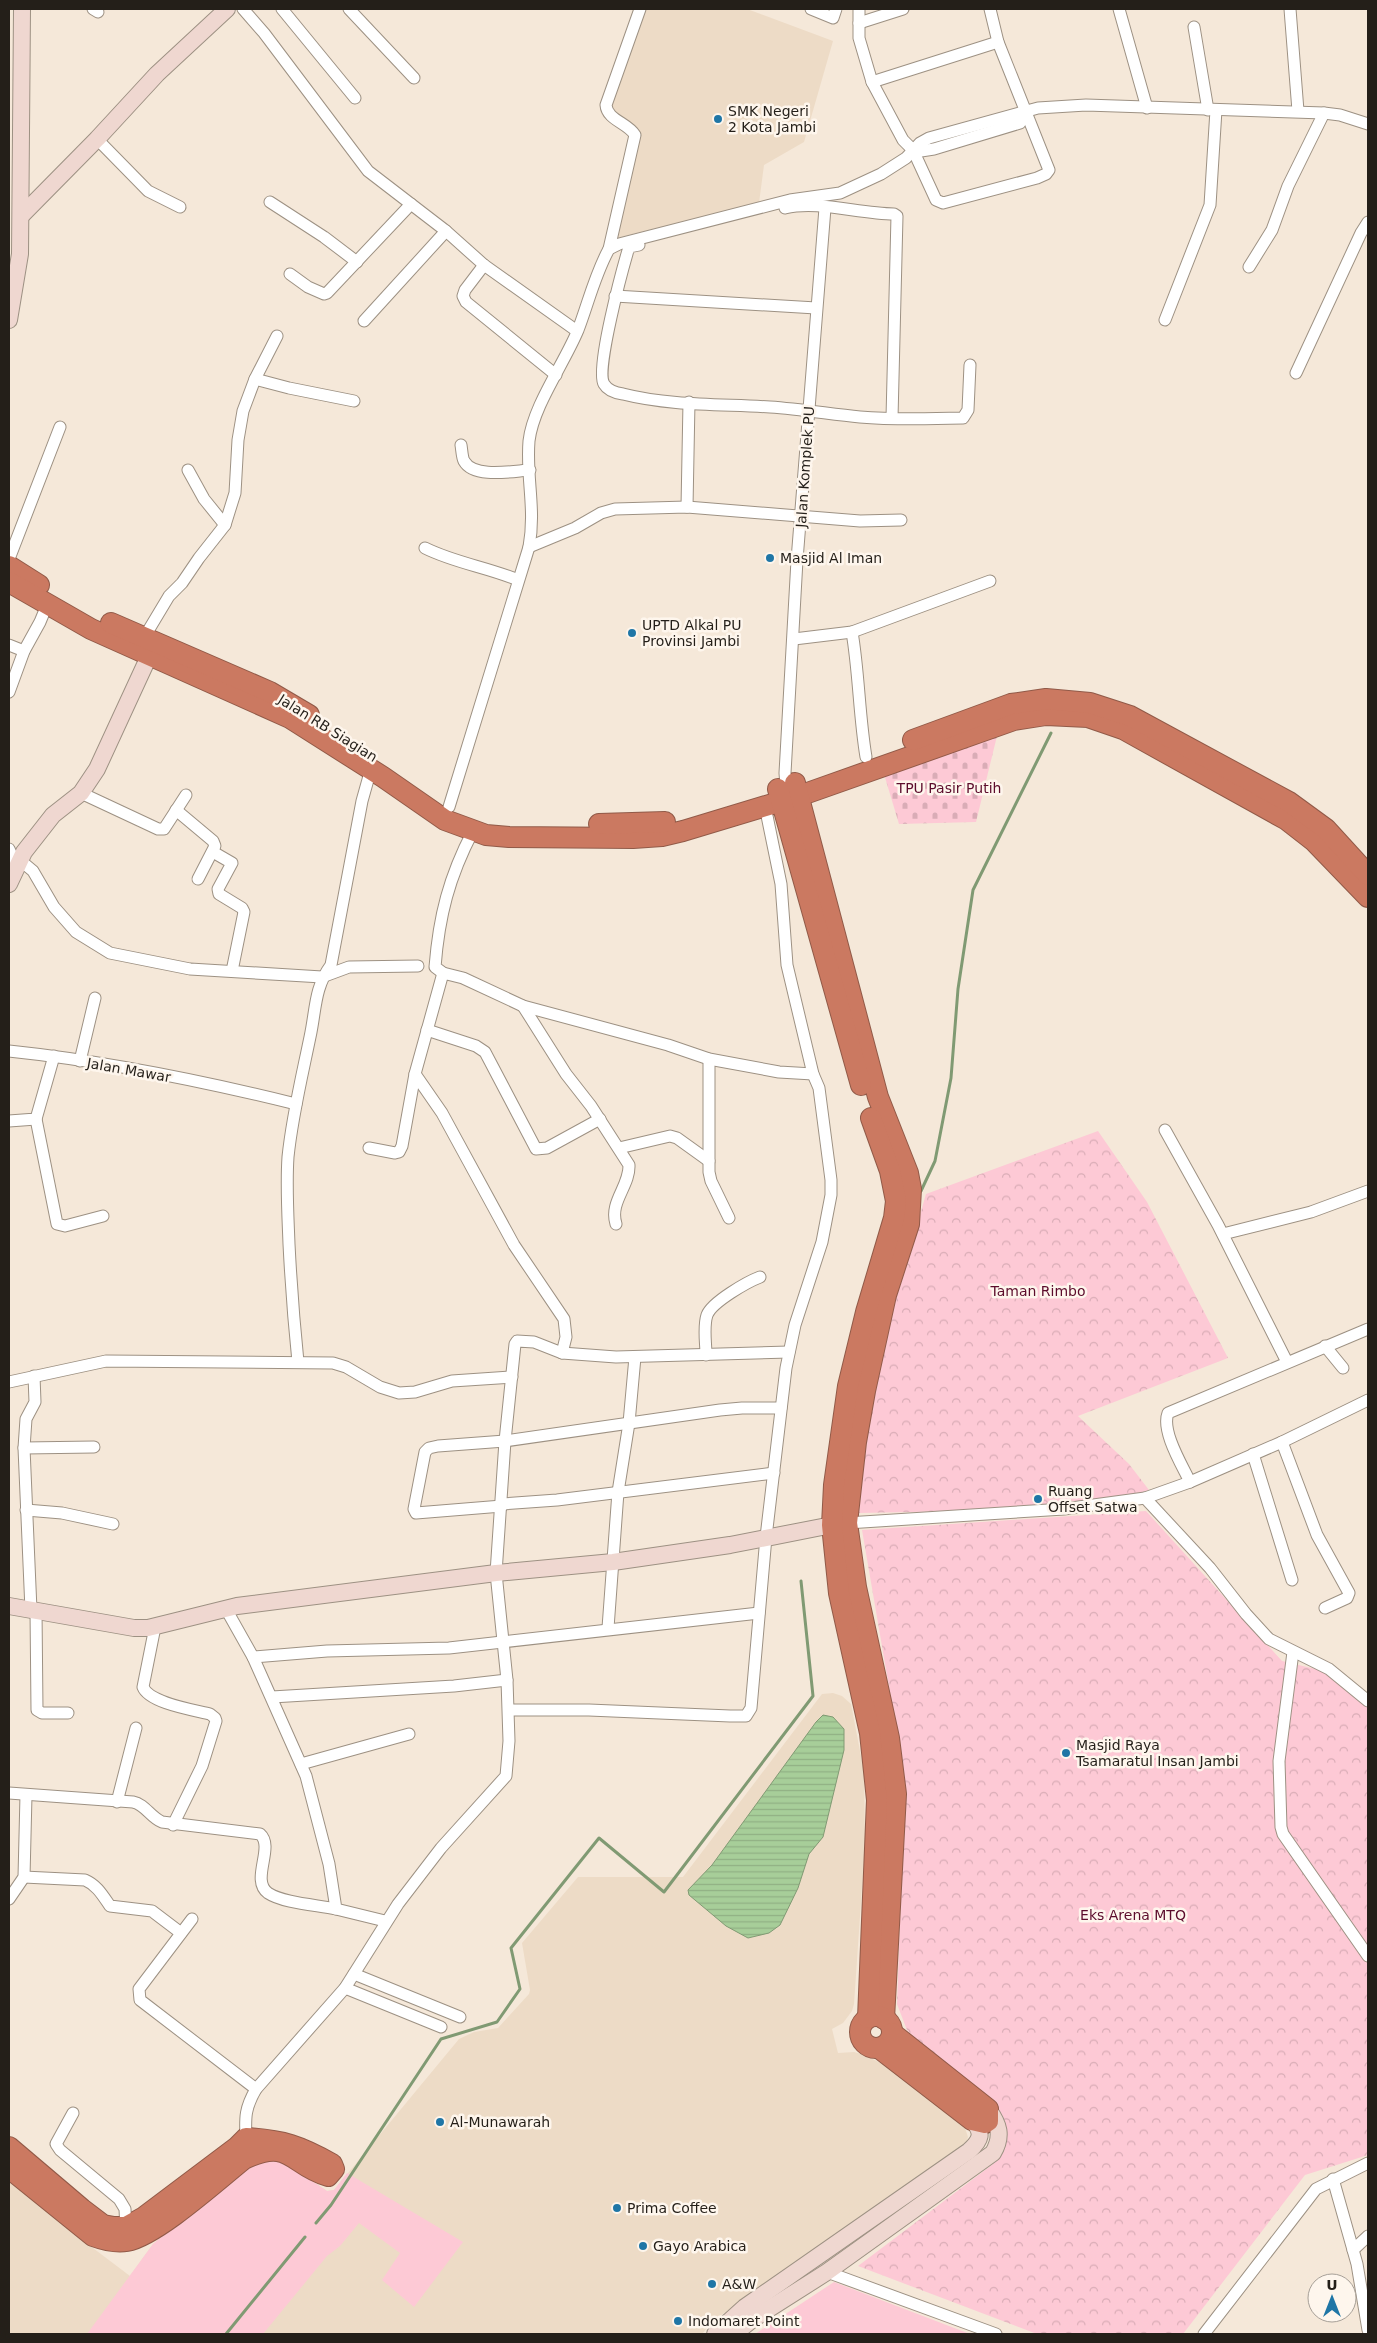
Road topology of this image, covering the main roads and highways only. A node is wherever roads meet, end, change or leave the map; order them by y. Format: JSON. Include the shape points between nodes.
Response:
{"nodes":[{"id":1,"x":9,"y":566,"type":"edge"},
{"id":2,"x":9,"y":582,"type":"edge"},
{"id":3,"x":147,"y":645,"type":"junction"},
{"id":4,"x":1161,"y":742,"type":"junction"},
{"id":5,"x":784,"y":793,"type":"junction"},
{"id":6,"x":661,"y":829,"type":"junction"},
{"id":7,"x":1368,"y":875,"type":"edge"},
{"id":8,"x":1368,"y":897,"type":"edge"},
{"id":9,"x":980,"y":2114,"type":"road end"},
{"id":10,"x":9,"y":2147,"type":"edge"},
{"id":11,"x":9,"y":2168,"type":"edge"},
{"id":12,"x":211,"y":2176,"type":"junction"},
{"id":13,"x":126,"y":2234,"type":"junction"}],
"edges":[{"from":1,"to":3,"type":"highway","name":"Jalan RB Siagian"},
{"from":2,"to":3,"type":"highway","name":"Jalan RB Siagian","via":[[91,629]]},
{"from":3,"to":6,"type":"highway","name":"Jalan RB Siagian","via":[[279,697],[449,807],[492,823]]},
{"from":3,"to":6,"type":"highway","name":"Jalan RB Siagian","via":[[290,718],[444,820],[473,831],[508,837]]},
{"from":4,"to":5,"type":"highway","via":[[1088,717],[1046,715],[1022,718],[880,766]]},
{"from":4,"to":5,"type":"highway","via":[[1130,716],[1090,703],[1046,699],[1011,704],[866,757]]},
{"from":4,"to":7,"type":"highway","via":[[1289,802],[1326,829]]},
{"from":4,"to":8,"type":"highway","via":[[1314,840]]},
{"from":5,"to":6,"type":"highway"},
{"from":5,"to":9,"type":"highway","via":[[878,1097],[908,1173],[911,1189],[909,1224],[856,1388],[854,1451],[840,1524],[889,1738],[896,1794],[896,1839],[881,2029]]},
{"from":10,"to":13,"type":"highway","via":[[103,2225]]},
{"from":11,"to":13,"type":"highway","via":[[93,2236],[106,2241]]},
{"from":12,"to":12,"type":"highway","via":[[246,2138],[273,2139],[302,2148],[332,2164],[333,2172],[330,2176],[323,2175],[293,2156],[267,2150]]},
{"from":12,"to":13,"type":"highway","via":[[144,2217]]}]}
